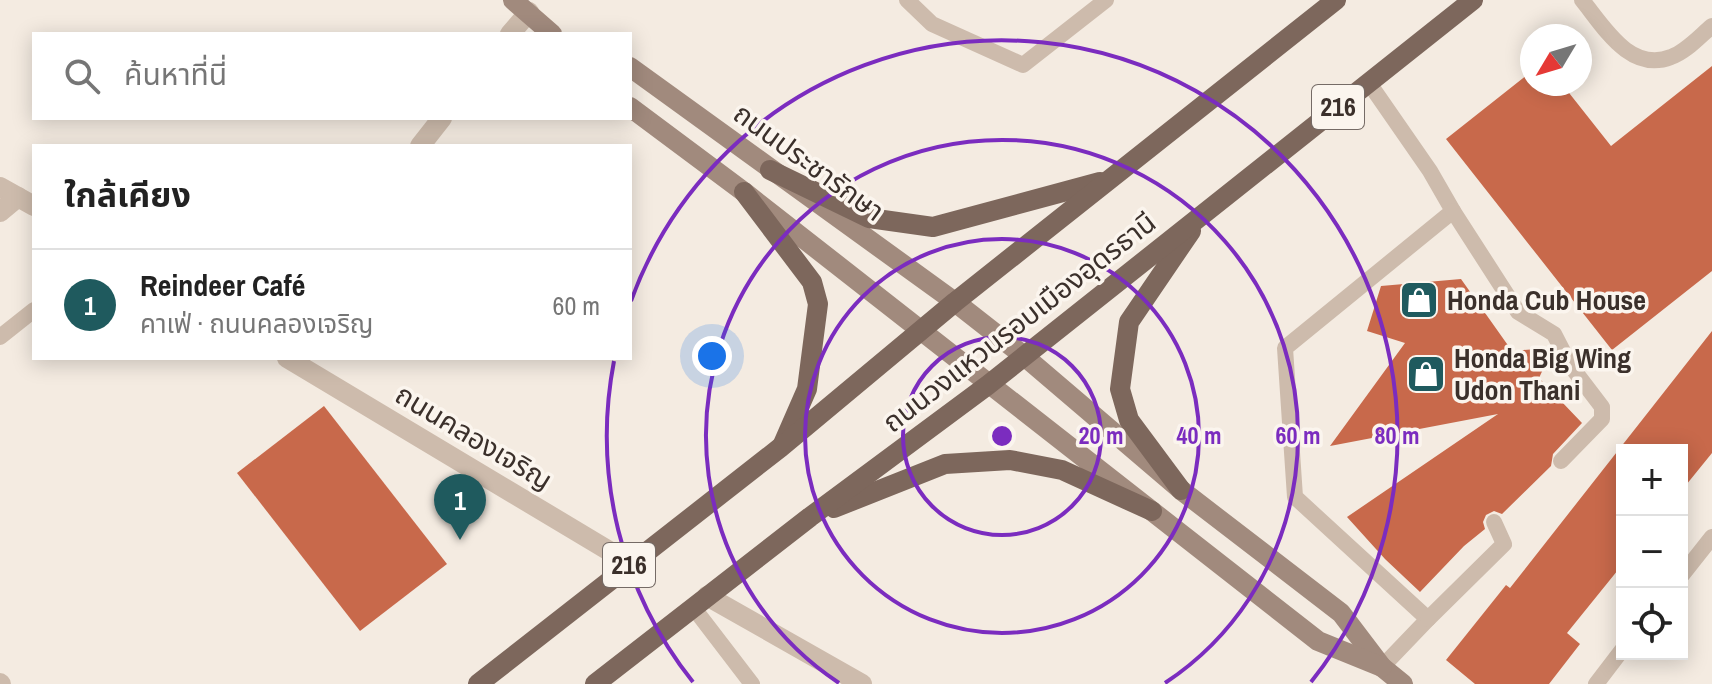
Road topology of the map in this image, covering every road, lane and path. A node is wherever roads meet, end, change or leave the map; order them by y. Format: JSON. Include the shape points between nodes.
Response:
{"nodes":[{"id":1,"x":907,"y":0,"type":"edge"},
{"id":2,"x":1106,"y":0,"type":"edge"},
{"id":3,"x":1336,"y":0,"type":"edge"},
{"id":4,"x":1473,"y":0,"type":"edge"},
{"id":5,"x":1582,"y":0,"type":"edge"},
{"id":6,"x":521,"y":6,"type":"edge"},
{"id":7,"x":1712,"y":26,"type":"edge"},
{"id":8,"x":511,"y":32,"type":"edge"},
{"id":9,"x":550,"y":32,"type":"edge"},
{"id":10,"x":566,"y":32,"type":"edge"},
{"id":11,"x":632,"y":68,"type":"edge"},
{"id":12,"x":1369,"y":83,"type":"junction"},
{"id":13,"x":632,"y":108,"type":"edge"},
{"id":14,"x":440,"y":120,"type":"edge"},
{"id":15,"x":422,"y":144,"type":"edge"},
{"id":16,"x":770,"y":170,"type":"junction"},
{"id":17,"x":1111,"y":179,"type":"junction"},
{"id":18,"x":0,"y":187,"type":"edge"},
{"id":19,"x":744,"y":192,"type":"junction"},
{"id":20,"x":26,"y":202,"type":"edge"},
{"id":21,"x":1453,"y":211,"type":"junction"},
{"id":22,"x":0,"y":212,"type":"edge"},
{"id":23,"x":1203,"y":214,"type":"junction"},
{"id":24,"x":955,"y":302,"type":"junction"},
{"id":25,"x":32,"y":312,"type":"edge"},
{"id":26,"x":920,"y":331,"type":"junction"},
{"id":27,"x":0,"y":337,"type":"edge"},
{"id":28,"x":1024,"y":356,"type":"junction"},
{"id":29,"x":290,"y":360,"type":"edge"},
{"id":30,"x":988,"y":385,"type":"junction"},
{"id":31,"x":781,"y":447,"type":"junction"},
{"id":32,"x":1561,"y":461,"type":"dead end"},
{"id":33,"x":1181,"y":490,"type":"junction"},
{"id":34,"x":1152,"y":511,"type":"junction"},
{"id":35,"x":810,"y":517,"type":"junction"},
{"id":36,"x":1494,"y":522,"type":"dead end"},
{"id":37,"x":1712,"y":537,"type":"edge"},
{"id":38,"x":631,"y":564,"type":"junction"},
{"id":39,"x":1688,"y":567,"type":"edge"},
{"id":40,"x":700,"y":602,"type":"junction"},
{"id":41,"x":1428,"y":619,"type":"junction"},
{"id":42,"x":1616,"y":658,"type":"edge"},
{"id":43,"x":1382,"y":667,"type":"junction"},
{"id":44,"x":478,"y":684,"type":"edge"},
{"id":45,"x":595,"y":684,"type":"edge"},
{"id":46,"x":752,"y":684,"type":"edge"},
{"id":47,"x":862,"y":684,"type":"edge"},
{"id":48,"x":1403,"y":684,"type":"edge"},
{"id":49,"x":1596,"y":684,"type":"edge"}],
"edges":[{"from":1,"to":2,"type":"lane","via":[[932,24],[1023,65]]},
{"from":3,"to":17,"type":"main road","name":"ถนนวงแหวนรอบเมืองอุดรธานี","number":"216"},
{"from":4,"to":12,"type":"main road","name":"ถนนวงแหวนรอบเมืองอุดรธานี","number":"216"},
{"from":5,"to":7,"type":"lane","via":[[1613,39],[1639,59],[1674,57]]},
{"from":6,"to":8,"type":"street"},
{"from":6,"to":9,"type":"main road"},
{"from":6,"to":10,"type":"main road"},
{"from":11,"to":16,"type":"main road","name":"ถนนประชารักษา"},
{"from":12,"to":21,"type":"lane"},
{"from":12,"to":23,"type":"main road","name":"ถนนวงแหวนรอบเมืองอุดรธานี","number":"216"},
{"from":13,"to":19,"type":"main road"},
{"from":14,"to":15,"type":"street"},
{"from":16,"to":17,"type":"main road","via":[[869,218],[933,227]]},
{"from":16,"to":24,"type":"main road","name":"ถนนประชารักษา"},
{"from":17,"to":24,"type":"main road","name":"ถนนวงแหวนรอบเมืองอุดรธานี","number":"216"},
{"from":18,"to":20,"type":"street"},
{"from":19,"to":26,"type":"main road"},
{"from":19,"to":31,"type":"main road","via":[[812,282],[818,304],[807,389]]},
{"from":20,"to":22,"type":"street"},
{"from":21,"to":32,"type":"lane","via":[[1518,312],[1554,334],[1602,407],[1602,419]]},
{"from":21,"to":41,"type":"lane","via":[[1285,348],[1295,497]]},
{"from":23,"to":28,"type":"main road","name":"ถนนวงแหวนรอบเมืองอุดรธานี","number":"216"},
{"from":23,"to":33,"type":"main road","via":[[1129,322],[1120,389],[1129,420]]},
{"from":24,"to":26,"type":"main road","name":"ถนนวงแหวนรอบเมืองอุดรธานี","number":"216"},
{"from":24,"to":28,"type":"main road","name":"ถนนประชารักษา"},
{"from":25,"to":27,"type":"lane"},
{"from":26,"to":30,"type":"main road"},
{"from":26,"to":31,"type":"main road","name":"ถนนวงแหวนรอบเมืองอุดรธานี","number":"216"},
{"from":28,"to":30,"type":"main road","name":"ถนนวงแหวนรอบเมืองอุดรธานี","number":"216"},
{"from":28,"to":33,"type":"main road","name":"ถนนประชารักษา"},
{"from":29,"to":38,"type":"street","name":"ถนนคลองเจริญ"},
{"from":30,"to":34,"type":"main road"},
{"from":30,"to":35,"type":"main road","name":"ถนนวงแหวนรอบเมืองอุดรธานี","number":"216"},
{"from":31,"to":38,"type":"main road","name":"ถนนวงแหวนรอบเมืองอุดรธานี","number":"216"},
{"from":33,"to":43,"type":"main road","name":"ถนนประชารักษา","via":[[1341,613]]},
{"from":34,"to":35,"type":"main road","via":[[1062,470],[1010,460],[945,464]]},
{"from":34,"to":43,"type":"main road","via":[[1318,641]]},
{"from":35,"to":40,"type":"main road","name":"ถนนวงแหวนรอบเมืองอุดรธานี","number":"216"},
{"from":36,"to":41,"type":"lane","via":[[1504,544]]},
{"from":37,"to":39,"type":"lane"},
{"from":38,"to":44,"type":"main road","name":"ถนนวงแหวนรอบเมืองอุดรธานี","number":"216"},
{"from":40,"to":45,"type":"main road","name":"ถนนวงแหวนรอบเมืองอุดรธานี","number":"216"},
{"from":40,"to":46,"type":"lane"},
{"from":40,"to":47,"type":"street"},
{"from":41,"to":43,"type":"lane"},
{"from":42,"to":49,"type":"lane"},
{"from":43,"to":48,"type":"main road"}]}
